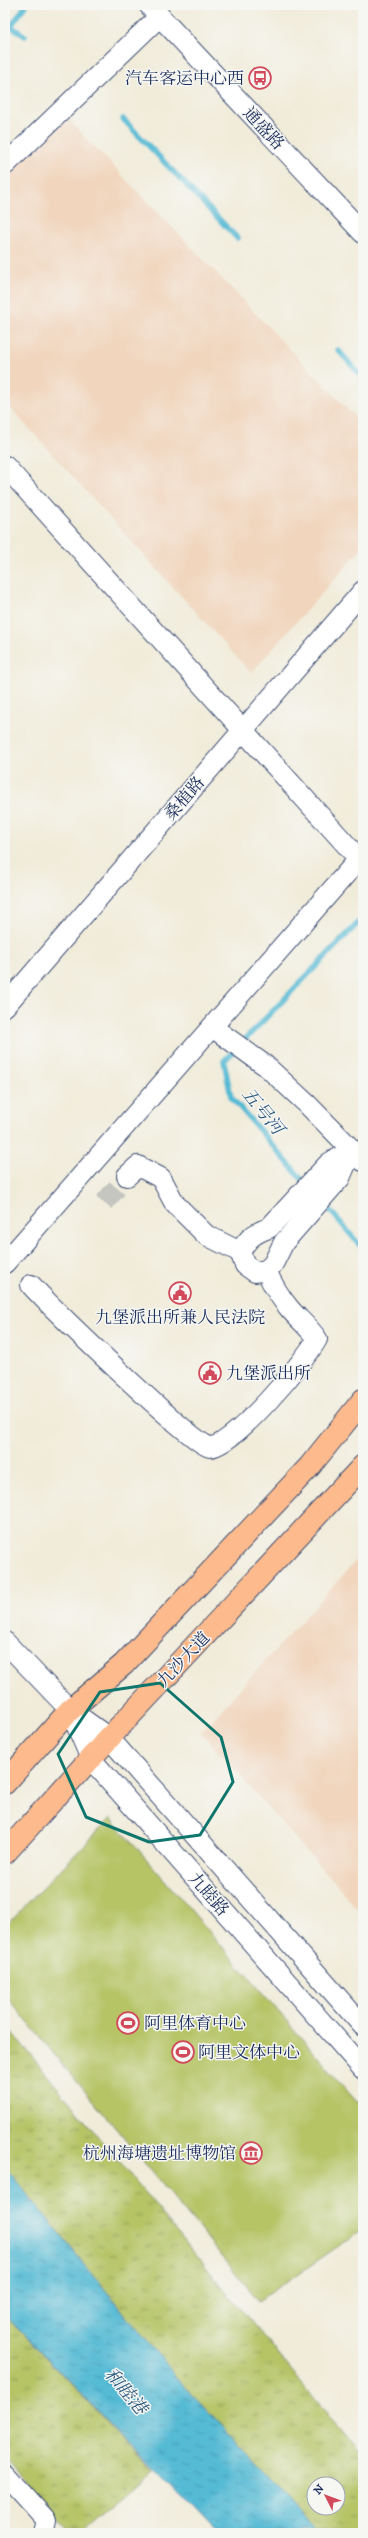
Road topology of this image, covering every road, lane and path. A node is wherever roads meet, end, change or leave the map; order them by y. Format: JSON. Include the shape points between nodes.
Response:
{"nodes":[{"id":1,"x":155,"y":11,"type":"edge"},
{"id":2,"x":5,"y":165,"type":"edge"},
{"id":3,"x":363,"y":233,"type":"edge"},
{"id":4,"x":5,"y":466,"type":"edge"},
{"id":5,"x":363,"y":591,"type":"edge"},
{"id":6,"x":243,"y":729,"type":"junction"},
{"id":7,"x":5,"y":1006,"type":"edge"},
{"id":8,"x":212,"y":1027,"type":"junction"},
{"id":9,"x":358,"y":1155,"type":"edge"},
{"id":10,"x":127,"y":1176,"type":"tunnel mouth"},
{"id":11,"x":306,"y":1202,"type":"junction"},
{"id":12,"x":240,"y":1252,"type":"junction"},
{"id":13,"x":5,"y":1264,"type":"edge"},
{"id":14,"x":266,"y":1270,"type":"junction"},
{"id":15,"x":31,"y":1285,"type":"dead end"},
{"id":16,"x":363,"y":1400,"type":"edge"},
{"id":17,"x":363,"y":1466,"type":"edge"},
{"id":18,"x":5,"y":1642,"type":"edge"},
{"id":19,"x":70,"y":1710,"type":"junction"},
{"id":20,"x":109,"y":1738,"type":"junction"},
{"id":21,"x":91,"y":1759,"type":"junction"},
{"id":22,"x":5,"y":1783,"type":"edge"},
{"id":23,"x":5,"y":1853,"type":"edge"},
{"id":24,"x":363,"y":2026,"type":"edge"},
{"id":25,"x":363,"y":2069,"type":"edge"},
{"id":26,"x":5,"y":2475,"type":"edge"},
{"id":27,"x":43,"y":2533,"type":"edge"}],
"edges":[{"from":1,"to":2,"type":"street"},
{"from":1,"to":3,"type":"street","name":"通盛路"},
{"from":4,"to":6,"type":"street"},
{"from":5,"to":6,"type":"street","name":"桑植路"},
{"from":6,"to":7,"type":"street","name":"桑植路"},
{"from":6,"to":8,"type":"street","via":[[359,859]]},
{"from":8,"to":9,"type":"street","via":[[266,1066]]},
{"from":8,"to":13,"type":"street"},
{"from":9,"to":11,"type":"street","via":[[340,1178],[323,1183]]},
{"from":10,"to":12,"type":"street","via":[[138,1166],[161,1178],[175,1204],[206,1235]]},
{"from":11,"to":12,"type":"street","via":[[269,1228],[256,1232],[247,1239]]},
{"from":11,"to":14,"type":"street","via":[[273,1264]]},
{"from":12,"to":14,"type":"street","via":[[245,1266],[255,1272]]},
{"from":14,"to":15,"type":"street","via":[[274,1290],[317,1339],[311,1351],[262,1408],[220,1446],[209,1448],[197,1442]]},
{"from":16,"to":19,"type":"main road","via":[[310,1466],[134,1653]]},
{"from":17,"to":20,"type":"main road","name":"九沙大道"},
{"from":18,"to":19,"type":"street","name":"九睦路"},
{"from":19,"to":20,"type":"street","name":"九睦路"},
{"from":19,"to":21,"type":"street","name":"九睦路"},
{"from":19,"to":22,"type":"main road"},
{"from":20,"to":21,"type":"main road","name":"九沙大道"},
{"from":20,"to":24,"type":"street","name":"九睦路"},
{"from":21,"to":23,"type":"main road","name":"九沙大道"},
{"from":21,"to":25,"type":"street","name":"九睦路"},
{"from":26,"to":27,"type":"street","via":[[46,2520]]}]}
